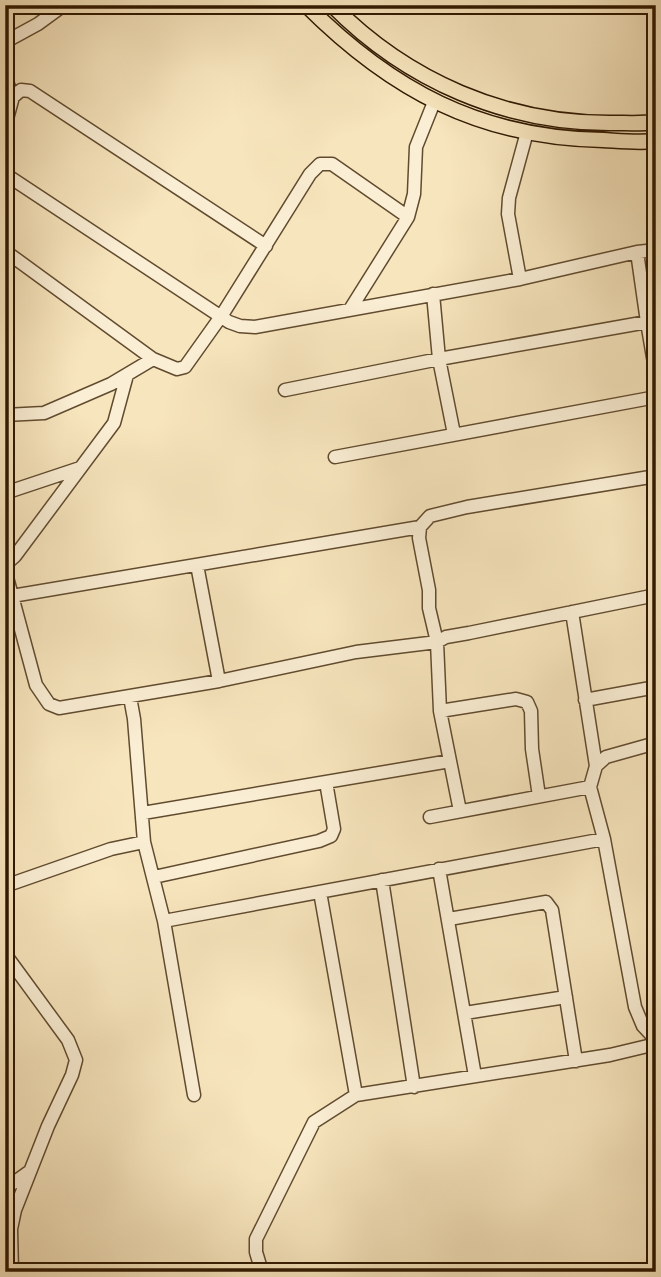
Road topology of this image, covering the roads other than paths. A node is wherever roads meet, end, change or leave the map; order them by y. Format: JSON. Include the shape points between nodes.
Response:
{"nodes":[{"id":1,"x":64,"y":5,"type":"edge"},
{"id":2,"x":306,"y":5,"type":"edge"},
{"id":3,"x":332,"y":5,"type":"edge"},
{"id":4,"x":602,"y":5,"type":"edge"},
{"id":5,"x":628,"y":6,"type":"edge"},
{"id":6,"x":656,"y":7,"type":"edge"},
{"id":7,"x":5,"y":42,"type":"edge"},
{"id":8,"x":5,"y":78,"type":"edge"},
{"id":9,"x":13,"y":97,"type":"junction"},
{"id":10,"x":434,"y":102,"type":"junction"},
{"id":11,"x":656,"y":122,"type":"edge"},
{"id":12,"x":602,"y":123,"type":"junction"},
{"id":13,"x":5,"y":126,"type":"edge"},
{"id":14,"x":527,"y":132,"type":"junction"},
{"id":15,"x":601,"y":140,"type":"junction"},
{"id":16,"x":656,"y":141,"type":"edge"},
{"id":17,"x":5,"y":174,"type":"edge"},
{"id":18,"x":408,"y":218,"type":"junction"},
{"id":19,"x":266,"y":246,"type":"junction"},
{"id":20,"x":656,"y":250,"type":"edge"},
{"id":21,"x":5,"y":251,"type":"edge"},
{"id":22,"x":637,"y":252,"type":"junction"},
{"id":23,"x":520,"y":279,"type":"junction"},
{"id":24,"x":433,"y":294,"type":"junction"},
{"id":25,"x":352,"y":308,"type":"junction"},
{"id":26,"x":222,"y":315,"type":"junction"},
{"id":27,"x":648,"y":322,"type":"junction"},
{"id":28,"x":153,"y":359,"type":"junction"},
{"id":29,"x":439,"y":359,"type":"junction"},
{"id":30,"x":127,"y":375,"type":"junction"},
{"id":31,"x":656,"y":375,"type":"edge"},
{"id":32,"x":285,"y":390,"type":"dead end"},
{"id":33,"x":656,"y":397,"type":"edge"},
{"id":34,"x":5,"y":415,"type":"edge"},
{"id":35,"x":454,"y":434,"type":"junction"},
{"id":36,"x":335,"y":457,"type":"dead end"},
{"id":37,"x":80,"y":468,"type":"junction"},
{"id":38,"x":656,"y":476,"type":"edge"},
{"id":39,"x":5,"y":493,"type":"edge"},
{"id":40,"x":420,"y":527,"type":"junction"},
{"id":41,"x":197,"y":565,"type":"junction"},
{"id":42,"x":5,"y":568,"type":"edge"},
{"id":43,"x":656,"y":595,"type":"edge"},
{"id":44,"x":12,"y":596,"type":"junction"},
{"id":45,"x":572,"y":612,"type":"junction"},
{"id":46,"x":437,"y":642,"type":"junction"},
{"id":47,"x":219,"y":681,"type":"junction"},
{"id":48,"x":656,"y":687,"type":"edge"},
{"id":49,"x":130,"y":697,"type":"junction"},
{"id":50,"x":586,"y":700,"type":"junction"},
{"id":51,"x":440,"y":711,"type":"junction"},
{"id":52,"x":656,"y":743,"type":"edge"},
{"id":53,"x":450,"y":761,"type":"junction"},
{"id":54,"x":596,"y":766,"type":"junction"},
{"id":55,"x":326,"y":782,"type":"junction"},
{"id":56,"x":590,"y":787,"type":"junction"},
{"id":57,"x":538,"y":796,"type":"junction"},
{"id":58,"x":460,"y":811,"type":"junction"},
{"id":59,"x":143,"y":813,"type":"junction"},
{"id":60,"x":430,"y":817,"type":"dead end"},
{"id":61,"x":604,"y":839,"type":"junction"},
{"id":62,"x":144,"y":842,"type":"junction"},
{"id":63,"x":439,"y":869,"type":"junction"},
{"id":64,"x":154,"y":877,"type":"junction"},
{"id":65,"x":382,"y":880,"type":"junction"},
{"id":66,"x":5,"y":886,"type":"edge"},
{"id":67,"x":320,"y":892,"type":"junction"},
{"id":68,"x":449,"y":919,"type":"junction"},
{"id":69,"x":164,"y":921,"type":"junction"},
{"id":70,"x":5,"y":954,"type":"edge"},
{"id":71,"x":566,"y":997,"type":"junction"},
{"id":72,"x":465,"y":1013,"type":"junction"},
{"id":73,"x":656,"y":1042,"type":"edge"},
{"id":74,"x":576,"y":1061,"type":"junction"},
{"id":75,"x":475,"y":1076,"type":"junction"},
{"id":76,"x":414,"y":1087,"type":"junction"},
{"id":77,"x":194,"y":1095,"type":"dead end"},
{"id":78,"x":356,"y":1095,"type":"junction"},
{"id":79,"x":30,"y":1171,"type":"junction"},
{"id":80,"x":5,"y":1188,"type":"edge"},
{"id":81,"x":12,"y":1272,"type":"edge"},
{"id":82,"x":262,"y":1272,"type":"edge"}],
"edges":[{"from":1,"to":7,"type":"street"},
{"from":2,"to":10,"type":"main road","via":[[381,71]]},
{"from":3,"to":12,"type":"main road","via":[[391,53],[448,89],[532,116]]},
{"from":4,"to":5,"type":"street"},
{"from":5,"to":6,"type":"street"},
{"from":8,"to":9,"type":"street"},
{"from":9,"to":13,"type":"street"},
{"from":9,"to":19,"type":"street","via":[[21,90],[30,91]]},
{"from":10,"to":14,"type":"main road","via":[[483,122]]},
{"from":10,"to":18,"type":"street","via":[[416,147]]},
{"from":11,"to":12,"type":"main road"},
{"from":12,"to":15,"type":"main road"},
{"from":14,"to":15,"type":"main road"},
{"from":14,"to":23,"type":"street","via":[[508,214]]},
{"from":15,"to":16,"type":"main road"},
{"from":17,"to":26,"type":"street"},
{"from":18,"to":19,"type":"street","via":[[332,164],[320,164]]},
{"from":18,"to":25,"type":"street"},
{"from":19,"to":26,"type":"street"},
{"from":20,"to":22,"type":"street"},
{"from":21,"to":28,"type":"street"},
{"from":22,"to":23,"type":"street"},
{"from":22,"to":27,"type":"street"},
{"from":23,"to":24,"type":"street"},
{"from":24,"to":25,"type":"street"},
{"from":24,"to":29,"type":"street"},
{"from":25,"to":26,"type":"street","via":[[256,327],[240,326]]},
{"from":26,"to":28,"type":"street","via":[[185,367],[177,369]]},
{"from":27,"to":29,"type":"street"},
{"from":27,"to":31,"type":"street"},
{"from":28,"to":30,"type":"street"},
{"from":29,"to":32,"type":"street"},
{"from":29,"to":35,"type":"street"},
{"from":30,"to":34,"type":"street","via":[[44,413]]},
{"from":30,"to":37,"type":"street","via":[[114,423]]},
{"from":33,"to":35,"type":"street"},
{"from":35,"to":36,"type":"street"},
{"from":37,"to":39,"type":"street"},
{"from":37,"to":42,"type":"street"},
{"from":38,"to":40,"type":"street","via":[[467,507],[430,516]]},
{"from":40,"to":41,"type":"street"},
{"from":40,"to":46,"type":"street","via":[[430,620]]},
{"from":41,"to":44,"type":"street"},
{"from":41,"to":47,"type":"street"},
{"from":42,"to":44,"type":"street"},
{"from":43,"to":45,"type":"street"},
{"from":44,"to":49,"type":"street","via":[[36,685],[49,704],[59,708]]},
{"from":45,"to":46,"type":"street","via":[[458,633]]},
{"from":45,"to":50,"type":"street"},
{"from":46,"to":47,"type":"street","via":[[356,652]]},
{"from":46,"to":51,"type":"street"},
{"from":47,"to":49,"type":"street"},
{"from":48,"to":50,"type":"street"},
{"from":49,"to":59,"type":"street"},
{"from":50,"to":54,"type":"street"},
{"from":51,"to":53,"type":"street"},
{"from":51,"to":57,"type":"street","via":[[516,699],[527,702]]},
{"from":52,"to":54,"type":"street","via":[[606,757]]},
{"from":53,"to":55,"type":"street"},
{"from":53,"to":58,"type":"street"},
{"from":54,"to":56,"type":"street"},
{"from":55,"to":59,"type":"street"},
{"from":55,"to":64,"type":"street","via":[[334,829],[331,836]]},
{"from":56,"to":57,"type":"street"},
{"from":56,"to":61,"type":"street"},
{"from":57,"to":58,"type":"street"},
{"from":58,"to":60,"type":"street"},
{"from":59,"to":62,"type":"street"},
{"from":61,"to":63,"type":"street"},
{"from":61,"to":73,"type":"street","via":[[635,1007]]},
{"from":62,"to":64,"type":"street"},
{"from":62,"to":66,"type":"street"},
{"from":63,"to":65,"type":"street"},
{"from":63,"to":68,"type":"street"},
{"from":64,"to":69,"type":"street"},
{"from":65,"to":67,"type":"street"},
{"from":65,"to":76,"type":"street"},
{"from":67,"to":69,"type":"street"},
{"from":67,"to":78,"type":"street"},
{"from":68,"to":71,"type":"street","via":[[546,902],[552,910]]},
{"from":68,"to":72,"type":"street"},
{"from":69,"to":77,"type":"street"},
{"from":70,"to":79,"type":"street","via":[[68,1040],[76,1060]]},
{"from":71,"to":72,"type":"street"},
{"from":71,"to":74,"type":"street"},
{"from":72,"to":75,"type":"street"},
{"from":73,"to":74,"type":"street"},
{"from":74,"to":75,"type":"street"},
{"from":75,"to":76,"type":"street"},
{"from":76,"to":78,"type":"street"},
{"from":78,"to":82,"type":"street","via":[[314,1122],[256,1239]]},
{"from":79,"to":80,"type":"street"},
{"from":79,"to":81,"type":"street","via":[[11,1229]]}]}
